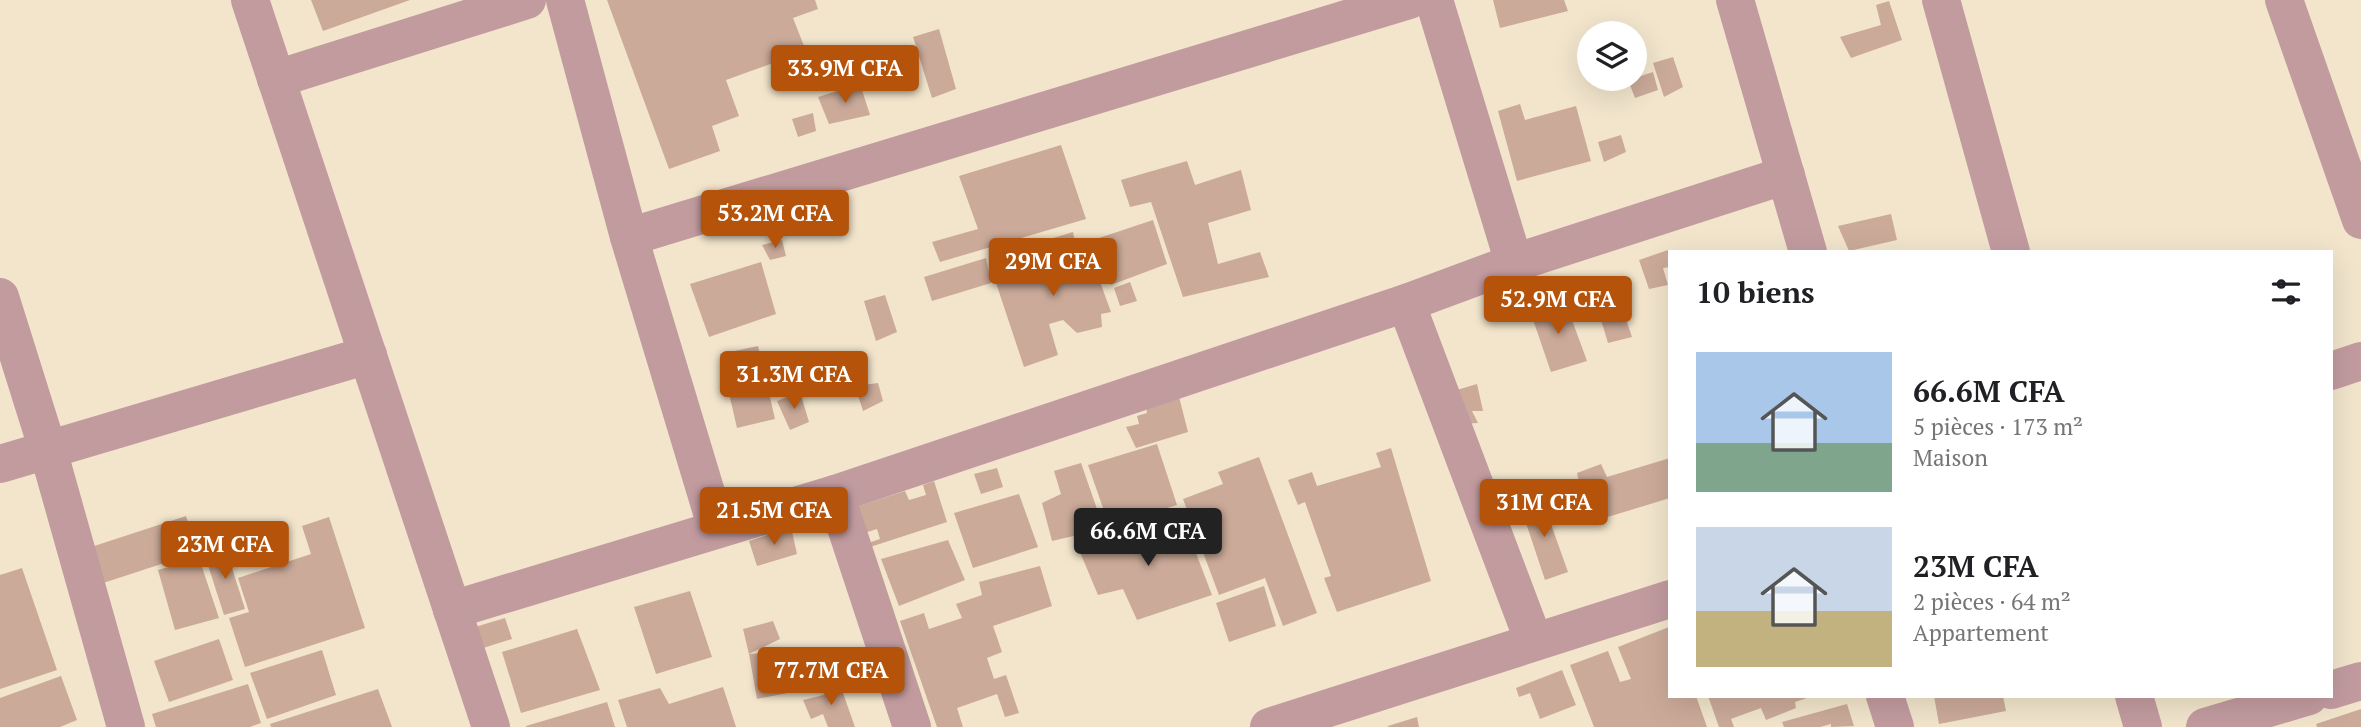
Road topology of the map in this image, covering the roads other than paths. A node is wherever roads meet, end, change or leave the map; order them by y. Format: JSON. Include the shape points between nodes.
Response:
{"nodes":[{"id":1,"x":250,"y":0,"type":"edge"},
{"id":2,"x":527,"y":0,"type":"edge"},
{"id":3,"x":565,"y":0,"type":"edge"},
{"id":4,"x":1409,"y":0,"type":"edge"},
{"id":5,"x":1434,"y":0,"type":"edge"},
{"id":6,"x":1735,"y":0,"type":"edge"},
{"id":7,"x":1941,"y":0,"type":"edge"},
{"id":8,"x":2284,"y":0,"type":"edge"},
{"id":9,"x":276,"y":79,"type":"junction"},
{"id":10,"x":1786,"y":174,"type":"junction"},
{"id":11,"x":2361,"y":220,"type":"edge"},
{"id":12,"x":629,"y":237,"type":"junction"},
{"id":13,"x":1807,"y":250,"type":"edge"},
{"id":14,"x":2010,"y":250,"type":"edge"},
{"id":15,"x":1514,"y":263,"type":"junction"},
{"id":16,"x":0,"y":297,"type":"edge"},
{"id":17,"x":1406,"y":303,"type":"junction"},
{"id":18,"x":368,"y":355,"type":"junction"},
{"id":19,"x":2361,"y":361,"type":"edge"},
{"id":20,"x":2333,"y":370,"type":"edge"},
{"id":21,"x":48,"y":450,"type":"junction"},
{"id":22,"x":0,"y":464,"type":"edge"},
{"id":23,"x":835,"y":494,"type":"junction"},
{"id":24,"x":717,"y":529,"type":"junction"},
{"id":25,"x":1668,"y":600,"type":"edge"},
{"id":26,"x":452,"y":610,"type":"junction"},
{"id":27,"x":1534,"y":642,"type":"junction"},
{"id":28,"x":2361,"y":681,"type":"edge"},
{"id":29,"x":2333,"y":689,"type":"edge"},
{"id":30,"x":1886,"y":698,"type":"edge"},
{"id":31,"x":2135,"y":698,"type":"edge"},
{"id":32,"x":2302,"y":698,"type":"edge"},
{"id":33,"x":1291,"y":724,"type":"edge"},
{"id":34,"x":126,"y":727,"type":"edge"},
{"id":35,"x":491,"y":727,"type":"edge"},
{"id":36,"x":912,"y":727,"type":"edge"},
{"id":37,"x":1895,"y":727,"type":"edge"},
{"id":38,"x":2143,"y":727,"type":"edge"},
{"id":39,"x":2206,"y":727,"type":"edge"}],
"edges":[{"from":1,"to":9,"type":"street"},
{"from":2,"to":9,"type":"street"},
{"from":3,"to":12,"type":"street"},
{"from":4,"to":12,"type":"street"},
{"from":5,"to":15,"type":"street"},
{"from":6,"to":10,"type":"street"},
{"from":7,"to":14,"type":"street"},
{"from":8,"to":11,"type":"street"},
{"from":9,"to":18,"type":"street"},
{"from":10,"to":13,"type":"street"},
{"from":10,"to":15,"type":"street"},
{"from":12,"to":24,"type":"street"},
{"from":15,"to":17,"type":"street"},
{"from":16,"to":21,"type":"street"},
{"from":17,"to":23,"type":"street"},
{"from":17,"to":27,"type":"street"},
{"from":18,"to":21,"type":"street"},
{"from":18,"to":26,"type":"street"},
{"from":19,"to":20,"type":"street"},
{"from":21,"to":22,"type":"street"},
{"from":21,"to":34,"type":"street"},
{"from":23,"to":24,"type":"street"},
{"from":23,"to":36,"type":"street"},
{"from":24,"to":26,"type":"street"},
{"from":25,"to":27,"type":"street"},
{"from":26,"to":35,"type":"street"},
{"from":27,"to":33,"type":"street"},
{"from":28,"to":29,"type":"street"},
{"from":30,"to":37,"type":"street"},
{"from":31,"to":38,"type":"street"},
{"from":32,"to":39,"type":"street"}]}
